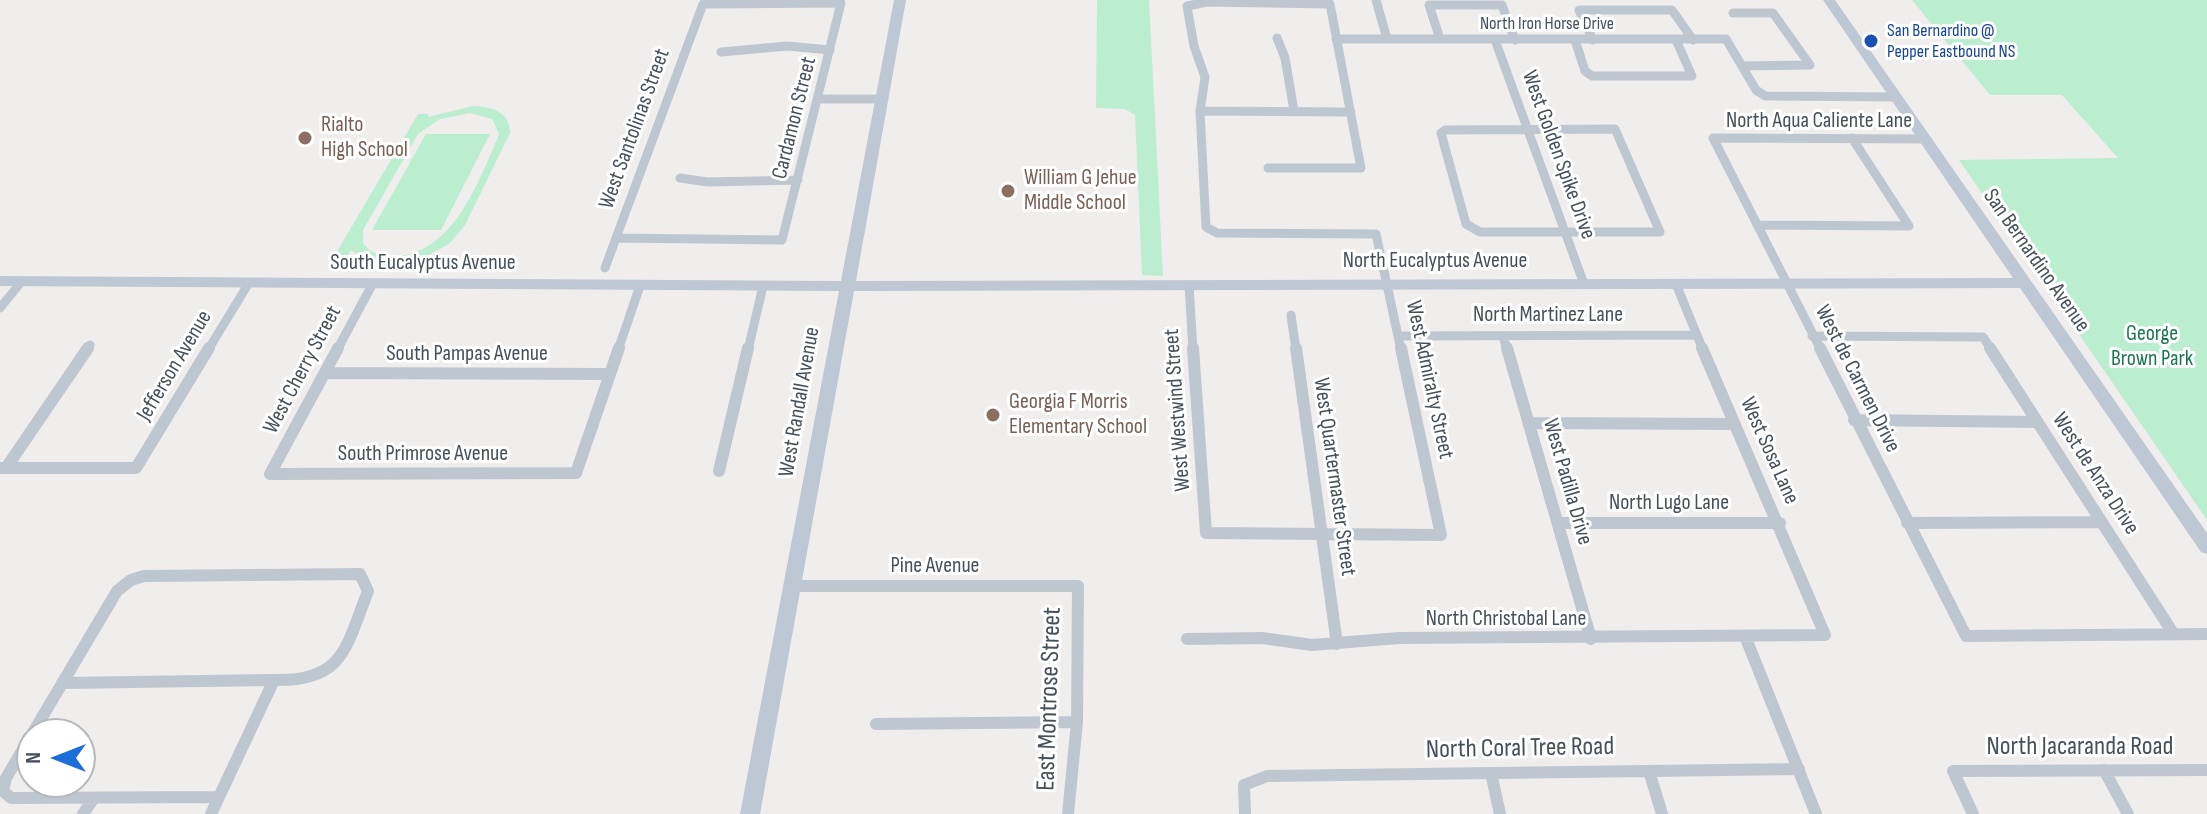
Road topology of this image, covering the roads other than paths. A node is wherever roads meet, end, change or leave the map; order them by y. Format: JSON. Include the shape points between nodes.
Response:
{"nodes":[{"id":1,"x":900,"y":0,"type":"edge"},
{"id":2,"x":1376,"y":0,"type":"edge"},
{"id":3,"x":1829,"y":0,"type":"edge"},
{"id":4,"x":703,"y":4,"type":"joint"},
{"id":5,"x":1733,"y":13,"type":"dead end"},
{"id":6,"x":1277,"y":38,"type":"dead end"},
{"id":7,"x":1336,"y":39,"type":"junction"},
{"id":8,"x":1387,"y":39,"type":"junction"},
{"id":9,"x":1440,"y":39,"type":"junction"},
{"id":10,"x":1495,"y":40,"type":"junction"},
{"id":11,"x":1515,"y":40,"type":"junction"},
{"id":12,"x":1575,"y":40,"type":"junction"},
{"id":13,"x":1593,"y":40,"type":"junction"},
{"id":14,"x":1676,"y":40,"type":"junction"},
{"id":15,"x":1693,"y":40,"type":"junction"},
{"id":16,"x":830,"y":50,"type":"junction"},
{"id":17,"x":721,"y":52,"type":"dead end"},
{"id":18,"x":1742,"y":66,"type":"junction"},
{"id":19,"x":1897,"y":97,"type":"junction"},
{"id":20,"x":818,"y":99,"type":"junction"},
{"id":21,"x":881,"y":99,"type":"junction"},
{"id":22,"x":1200,"y":111,"type":"junction"},
{"id":23,"x":1294,"y":111,"type":"junction"},
{"id":24,"x":1351,"y":112,"type":"junction"},
{"id":25,"x":1528,"y":130,"type":"junction"},
{"id":26,"x":1713,"y":138,"type":"joint"},
{"id":27,"x":1852,"y":138,"type":"junction"},
{"id":28,"x":1925,"y":139,"type":"junction"},
{"id":29,"x":1268,"y":168,"type":"dead end"},
{"id":30,"x":680,"y":178,"type":"dead end"},
{"id":31,"x":798,"y":180,"type":"junction"},
{"id":32,"x":1757,"y":225,"type":"junction"},
{"id":33,"x":1565,"y":232,"type":"junction"},
{"id":34,"x":616,"y":238,"type":"junction"},
{"id":35,"x":605,"y":268,"type":"dead end"},
{"id":36,"x":0,"y":281,"type":"edge"},
{"id":37,"x":22,"y":281,"type":"junction"},
{"id":38,"x":1389,"y":282,"type":"junction"},
{"id":39,"x":1787,"y":283,"type":"junction"},
{"id":40,"x":2025,"y":283,"type":"junction"},
{"id":41,"x":1584,"y":284,"type":"junction"},
{"id":42,"x":1676,"y":284,"type":"junction"},
{"id":43,"x":372,"y":285,"type":"junction"},
{"id":44,"x":846,"y":285,"type":"junction"},
{"id":45,"x":1189,"y":285,"type":"junction"},
{"id":46,"x":247,"y":286,"type":"junction"},
{"id":47,"x":640,"y":286,"type":"junction"},
{"id":48,"x":763,"y":286,"type":"junction"},
{"id":49,"x":0,"y":308,"type":"edge"},
{"id":50,"x":1291,"y":315,"type":"dead end"},
{"id":51,"x":1696,"y":335,"type":"junction"},
{"id":52,"x":1399,"y":336,"type":"junction"},
{"id":53,"x":1503,"y":336,"type":"junction"},
{"id":54,"x":1812,"y":336,"type":"junction"},
{"id":55,"x":90,"y":345,"type":"dead end"},
{"id":56,"x":325,"y":373,"type":"junction"},
{"id":57,"x":610,"y":374,"type":"junction"},
{"id":58,"x":1854,"y":420,"type":"junction"},
{"id":59,"x":2037,"y":422,"type":"junction"},
{"id":60,"x":1529,"y":423,"type":"junction"},
{"id":61,"x":1734,"y":424,"type":"junction"},
{"id":62,"x":3,"y":468,"type":"edge"},
{"id":63,"x":719,"y":471,"type":"dead end"},
{"id":64,"x":270,"y":474,"type":"joint"},
{"id":65,"x":2101,"y":522,"type":"junction"},
{"id":66,"x":1558,"y":523,"type":"junction"},
{"id":67,"x":1780,"y":523,"type":"junction"},
{"id":68,"x":1907,"y":523,"type":"junction"},
{"id":69,"x":1322,"y":534,"type":"junction"},
{"id":70,"x":2207,"y":547,"type":"edge"},
{"id":71,"x":791,"y":586,"type":"junction"},
{"id":72,"x":1078,"y":586,"type":"joint"},
{"id":73,"x":2173,"y":633,"type":"junction"},
{"id":74,"x":2207,"y":634,"type":"edge"},
{"id":75,"x":1825,"y":635,"type":"joint"},
{"id":76,"x":1745,"y":636,"type":"junction"},
{"id":77,"x":1187,"y":639,"type":"dead end"},
{"id":78,"x":1591,"y":639,"type":"junction"},
{"id":79,"x":1337,"y":644,"type":"junction"},
{"id":80,"x":274,"y":680,"type":"junction"},
{"id":81,"x":62,"y":683,"type":"junction"},
{"id":82,"x":41,"y":718,"type":"edge"},
{"id":83,"x":1077,"y":722,"type":"junction"},
{"id":84,"x":876,"y":724,"type":"dead end"},
{"id":85,"x":16,"y":761,"type":"edge"},
{"id":86,"x":1799,"y":769,"type":"junction"},
{"id":87,"x":2104,"y":770,"type":"junction"},
{"id":88,"x":2207,"y":770,"type":"edge"},
{"id":89,"x":1649,"y":771,"type":"junction"},
{"id":90,"x":1491,"y":773,"type":"junction"},
{"id":91,"x":219,"y":797,"type":"junction"},
{"id":92,"x":16,"y":798,"type":"edge"},
{"id":93,"x":94,"y":798,"type":"edge"},
{"id":94,"x":96,"y":798,"type":"edge"},
{"id":95,"x":86,"y":813,"type":"edge"},
{"id":96,"x":211,"y":814,"type":"edge"},
{"id":97,"x":750,"y":814,"type":"edge"},
{"id":98,"x":1068,"y":814,"type":"edge"},
{"id":99,"x":1245,"y":814,"type":"edge"},
{"id":100,"x":1500,"y":814,"type":"edge"},
{"id":101,"x":1662,"y":814,"type":"edge"},
{"id":102,"x":1816,"y":814,"type":"edge"},
{"id":103,"x":1973,"y":814,"type":"edge"},
{"id":104,"x":2128,"y":814,"type":"edge"}],
"edges":[{"from":1,"to":21,"type":"street","name":"West Randall Avenue"},
{"from":2,"to":8,"type":"street"},
{"from":3,"to":19,"type":"street","name":"San Bernardino Avenue"},
{"from":4,"to":16,"type":"street","name":"Cardamon Street","via":[[841,3]]},
{"from":4,"to":34,"type":"street","name":"West Santolinas Street"},
{"from":5,"to":18,"type":"street","via":[[1773,13],[1810,65]]},
{"from":6,"to":23,"type":"street"},
{"from":7,"to":8,"type":"street","name":"North Iron Horse Drive"},
{"from":7,"to":22,"type":"street","via":[[1330,4],[1187,6],[1205,77]]},
{"from":7,"to":24,"type":"street"},
{"from":8,"to":9,"type":"street","name":"North Iron Horse Drive"},
{"from":9,"to":10,"type":"street","name":"North Iron Horse Drive"},
{"from":9,"to":11,"type":"street","via":[[1429,5],[1502,5]]},
{"from":10,"to":11,"type":"street","name":"North Iron Horse Drive"},
{"from":10,"to":25,"type":"street","name":"West Golden Spike Drive"},
{"from":11,"to":12,"type":"street","name":"North Iron Horse Drive"},
{"from":12,"to":13,"type":"street","name":"North Iron Horse Drive"},
{"from":12,"to":14,"type":"street","via":[[1585,71],[1592,76],[1692,76]]},
{"from":13,"to":14,"type":"street","name":"North Iron Horse Drive"},
{"from":13,"to":15,"type":"street","via":[[1579,10],[1672,10]]},
{"from":14,"to":15,"type":"street","name":"North Iron Horse Drive"},
{"from":15,"to":18,"type":"street","name":"North Iron Horse Drive","via":[[1726,39]]},
{"from":16,"to":17,"type":"street","via":[[775,46]]},
{"from":16,"to":20,"type":"street","name":"Cardamon Street"},
{"from":18,"to":19,"type":"street","via":[[1765,96]]},
{"from":19,"to":28,"type":"street","name":"San Bernardino Avenue"},
{"from":20,"to":21,"type":"street"},
{"from":20,"to":31,"type":"street","name":"Cardamon Street"},
{"from":21,"to":44,"type":"street","name":"West Randall Avenue"},
{"from":22,"to":23,"type":"street"},
{"from":22,"to":38,"type":"street","name":"West Admiralty Street","via":[[1206,227],[1217,233],[1376,234]]},
{"from":23,"to":24,"type":"street"},
{"from":24,"to":29,"type":"street","via":[[1361,168]]},
{"from":25,"to":33,"type":"street","name":"West Golden Spike Drive"},
{"from":25,"to":33,"type":"street","via":[[1441,133],[1466,224],[1480,232]]},
{"from":25,"to":33,"type":"street","via":[[1615,129],[1660,232]]},
{"from":26,"to":27,"type":"street","name":"North Aqua Caliente Lane"},
{"from":26,"to":32,"type":"street","name":"West de Carmen Drive"},
{"from":27,"to":28,"type":"street","name":"North Aqua Caliente Lane"},
{"from":27,"to":32,"type":"street","via":[[1909,226]]},
{"from":28,"to":40,"type":"street","name":"San Bernardino Avenue"},
{"from":30,"to":31,"type":"street"},
{"from":31,"to":34,"type":"street","name":"Cardamon Street","via":[[782,240]]},
{"from":32,"to":39,"type":"street","name":"West de Carmen Drive"},
{"from":33,"to":41,"type":"street","name":"West Golden Spike Drive"},
{"from":34,"to":35,"type":"street","name":"West Santolinas Street"},
{"from":36,"to":37,"type":"street","name":"South Eucalyptus Avenue"},
{"from":37,"to":46,"type":"street","name":"South Eucalyptus Avenue"},
{"from":37,"to":49,"type":"street"},
{"from":38,"to":41,"type":"street","name":"North Eucalyptus Avenue"},
{"from":38,"to":45,"type":"street","name":"North Eucalyptus Avenue"},
{"from":38,"to":52,"type":"street","name":"West Admiralty Street"},
{"from":39,"to":40,"type":"street","name":"North Eucalyptus Avenue"},
{"from":39,"to":42,"type":"street","name":"North Eucalyptus Avenue"},
{"from":39,"to":54,"type":"street","name":"West de Carmen Drive"},
{"from":40,"to":70,"type":"street","name":"San Bernardino Avenue"},
{"from":41,"to":42,"type":"street","name":"North Eucalyptus Avenue"},
{"from":42,"to":51,"type":"street","name":"West Sosa Lane"},
{"from":43,"to":46,"type":"street","name":"South Eucalyptus Avenue"},
{"from":43,"to":47,"type":"street","name":"South Eucalyptus Avenue"},
{"from":43,"to":56,"type":"street","name":"West Cherry Street"},
{"from":44,"to":45,"type":"street","name":"North Eucalyptus Avenue"},
{"from":44,"to":48,"type":"street","name":"South Eucalyptus Avenue"},
{"from":44,"to":71,"type":"street","name":"West Randall Avenue"},
{"from":45,"to":69,"type":"street","name":"West Westwind Street","via":[[1206,533]]},
{"from":46,"to":62,"type":"street","name":"Jefferson Avenue","via":[[136,468]]},
{"from":47,"to":48,"type":"street","name":"South Eucalyptus Avenue"},
{"from":47,"to":57,"type":"street"},
{"from":48,"to":63,"type":"street"},
{"from":50,"to":69,"type":"street","name":"West Quartermaster Street"},
{"from":51,"to":53,"type":"street","name":"North Martinez Lane"},
{"from":51,"to":61,"type":"street","name":"West Sosa Lane"},
{"from":52,"to":53,"type":"street","name":"North Martinez Lane"},
{"from":52,"to":69,"type":"street","name":"West Admiralty Street","via":[[1441,535]]},
{"from":53,"to":60,"type":"street","name":"West Padilla Drive"},
{"from":54,"to":58,"type":"street","name":"West de Carmen Drive"},
{"from":54,"to":59,"type":"street","name":"West de Anza Drive","via":[[1983,337]]},
{"from":55,"to":62,"type":"street"},
{"from":56,"to":57,"type":"street","name":"South Pampas Avenue"},
{"from":56,"to":64,"type":"street","name":"West Cherry Street"},
{"from":57,"to":64,"type":"street","name":"South Primrose Avenue","via":[[576,473]]},
{"from":58,"to":59,"type":"street"},
{"from":58,"to":68,"type":"street","name":"West de Carmen Drive"},
{"from":59,"to":65,"type":"street","name":"West de Anza Drive"},
{"from":60,"to":61,"type":"street"},
{"from":60,"to":66,"type":"street","name":"West Padilla Drive"},
{"from":61,"to":67,"type":"street","name":"West Sosa Lane"},
{"from":65,"to":68,"type":"street"},
{"from":65,"to":73,"type":"street","name":"West de Anza Drive"},
{"from":66,"to":67,"type":"street","name":"North Lugo Lane"},
{"from":66,"to":78,"type":"street","name":"West Padilla Drive"},
{"from":67,"to":75,"type":"street","name":"West Sosa Lane"},
{"from":68,"to":73,"type":"street","name":"West de Carmen Drive","via":[[1966,636]]},
{"from":69,"to":79,"type":"street","name":"West Quartermaster Street"},
{"from":71,"to":72,"type":"street","name":"Pine Avenue"},
{"from":71,"to":97,"type":"street","name":"West Randall Avenue"},
{"from":72,"to":83,"type":"street","name":"East Montrose Street"},
{"from":73,"to":74,"type":"street"},
{"from":75,"to":76,"type":"street","name":"North Christobal Lane"},
{"from":76,"to":78,"type":"street","name":"North Christobal Lane"},
{"from":76,"to":86,"type":"street"},
{"from":77,"to":79,"type":"street","name":"North Christobal Lane"},
{"from":78,"to":79,"type":"street","name":"North Christobal Lane","via":[[1399,638]]},
{"from":80,"to":81,"type":"street"},
{"from":80,"to":81,"type":"street","via":[[306,680],[335,664],[368,591],[360,574],[131,580],[117,591]]},
{"from":80,"to":91,"type":"street"},
{"from":81,"to":82,"type":"street"},
{"from":83,"to":84,"type":"street"},
{"from":83,"to":98,"type":"street","name":"East Montrose Street"},
{"from":85,"to":92,"type":"street","via":[[3,791]]},
{"from":86,"to":89,"type":"street","name":"North Coral Tree Road"},
{"from":86,"to":102,"type":"street"},
{"from":87,"to":88,"type":"street","name":"North Jacaranda Road"},
{"from":87,"to":103,"type":"street","name":"North Jacaranda Road","via":[[1953,771]]},
{"from":87,"to":104,"type":"street"},
{"from":89,"to":90,"type":"street","name":"North Coral Tree Road"},
{"from":89,"to":101,"type":"street"},
{"from":90,"to":99,"type":"street","name":"North Coral Tree Road","via":[[1267,776],[1244,785]]},
{"from":90,"to":100,"type":"street"},
{"from":91,"to":94,"type":"street"},
{"from":91,"to":96,"type":"street"},
{"from":93,"to":95,"type":"street"}]}
